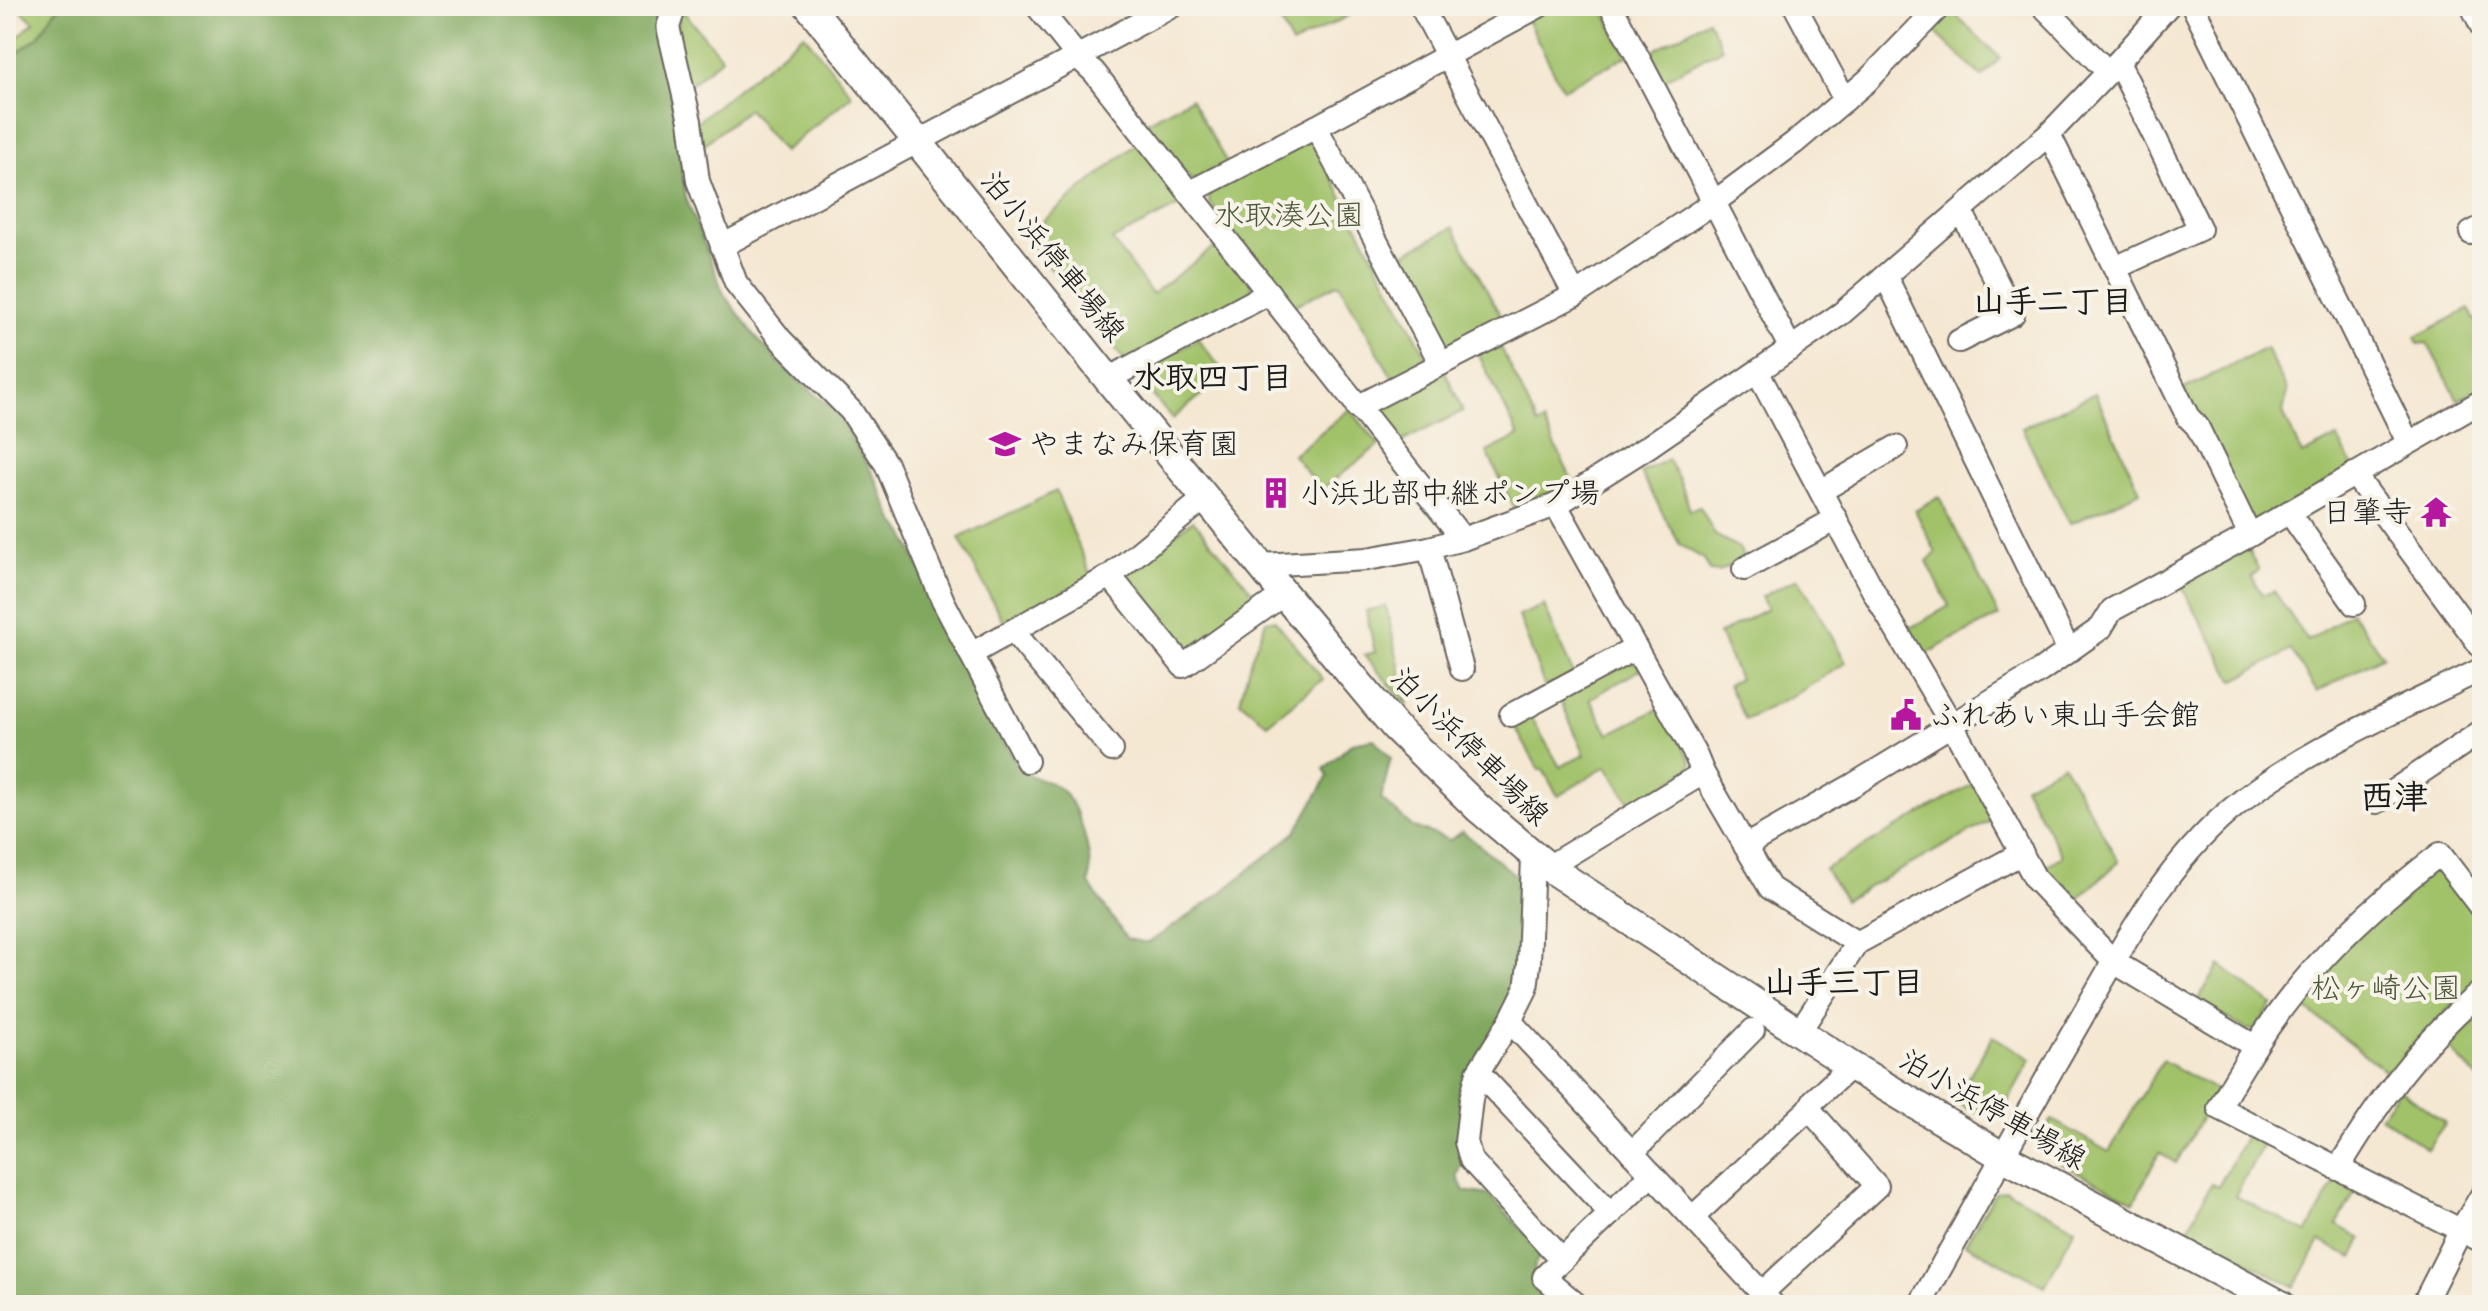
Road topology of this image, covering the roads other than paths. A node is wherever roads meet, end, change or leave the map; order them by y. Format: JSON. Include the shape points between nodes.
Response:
{"nodes":[{"id":1,"x":675,"y":6,"type":"edge"},
{"id":2,"x":809,"y":6,"type":"edge"},
{"id":3,"x":1037,"y":6,"type":"edge"},
{"id":4,"x":1172,"y":6,"type":"edge"},
{"id":5,"x":1421,"y":6,"type":"edge"},
{"id":6,"x":1539,"y":6,"type":"edge"},
{"id":7,"x":1611,"y":6,"type":"edge"},
{"id":8,"x":1795,"y":6,"type":"edge"},
{"id":9,"x":1940,"y":6,"type":"edge"},
{"id":10,"x":2043,"y":6,"type":"edge"},
{"id":11,"x":2168,"y":6,"type":"edge"},
{"id":12,"x":2193,"y":6,"type":"edge"},
{"id":13,"x":2472,"y":6,"type":"edge"},
{"id":14,"x":2482,"y":27,"type":"edge"},
{"id":15,"x":1447,"y":55,"type":"junction"},
{"id":16,"x":1077,"y":56,"type":"junction"},
{"id":17,"x":2113,"y":67,"type":"junction"},
{"id":18,"x":1845,"y":100,"type":"junction"},
{"id":19,"x":1316,"y":127,"type":"junction"},
{"id":20,"x":2049,"y":134,"type":"junction"},
{"id":21,"x":917,"y":140,"type":"junction"},
{"id":22,"x":1190,"y":192,"type":"junction"},
{"id":23,"x":1713,"y":203,"type":"junction"},
{"id":24,"x":1961,"y":211,"type":"junction"},
{"id":25,"x":722,"y":246,"type":"junction"},
{"id":26,"x":2115,"y":268,"type":"junction"},
{"id":27,"x":1886,"y":277,"type":"junction"},
{"id":28,"x":1269,"y":293,"type":"junction"},
{"id":29,"x":1575,"y":295,"type":"junction"},
{"id":30,"x":1959,"y":341,"type":"dead end"},
{"id":31,"x":1791,"y":349,"type":"junction"},
{"id":32,"x":1441,"y":364,"type":"junction"},
{"id":33,"x":1758,"y":373,"type":"junction"},
{"id":34,"x":1108,"y":379,"type":"junction"},
{"id":35,"x":2482,"y":401,"type":"edge"},
{"id":36,"x":1357,"y":407,"type":"junction"},
{"id":37,"x":2408,"y":442,"type":"junction"},
{"id":38,"x":1896,"y":447,"type":"dead end"},
{"id":39,"x":2354,"y":474,"type":"junction"},
{"id":40,"x":1821,"y":491,"type":"junction"},
{"id":41,"x":1205,"y":498,"type":"junction"},
{"id":42,"x":1556,"y":505,"type":"junction"},
{"id":43,"x":2289,"y":512,"type":"junction"},
{"id":44,"x":1836,"y":519,"type":"junction"},
{"id":45,"x":2250,"y":535,"type":"junction"},
{"id":46,"x":1463,"y":539,"type":"junction"},
{"id":47,"x":1429,"y":548,"type":"junction"},
{"id":48,"x":1260,"y":565,"type":"junction"},
{"id":49,"x":1744,"y":569,"type":"dead end"},
{"id":50,"x":1110,"y":576,"type":"junction"},
{"id":51,"x":1284,"y":594,"type":"junction"},
{"id":52,"x":2354,"y":604,"type":"dead end"},
{"id":53,"x":1013,"y":631,"type":"junction"},
{"id":54,"x":1636,"y":648,"type":"junction"},
{"id":55,"x":2482,"y":648,"type":"edge"},
{"id":56,"x":2069,"y":651,"type":"junction"},
{"id":57,"x":971,"y":654,"type":"junction"},
{"id":58,"x":1462,"y":669,"type":"dead end"},
{"id":59,"x":2482,"y":669,"type":"edge"},
{"id":60,"x":1511,"y":715,"type":"dead end"},
{"id":61,"x":1952,"y":725,"type":"junction"},
{"id":62,"x":2482,"y":731,"type":"edge"},
{"id":63,"x":1112,"y":750,"type":"dead end"},
{"id":64,"x":1027,"y":761,"type":"dead end"},
{"id":65,"x":1703,"y":773,"type":"junction"},
{"id":66,"x":2377,"y":802,"type":"dead end"},
{"id":67,"x":1745,"y":846,"type":"junction"},
{"id":68,"x":2022,"y":853,"type":"junction"},
{"id":69,"x":1541,"y":862,"type":"junction"},
{"id":70,"x":2482,"y":909,"type":"edge"},
{"id":71,"x":1857,"y":943,"type":"junction"},
{"id":72,"x":2114,"y":962,"type":"junction"},
{"id":73,"x":2482,"y":991,"type":"edge"},
{"id":74,"x":1510,"y":1021,"type":"junction"},
{"id":75,"x":1753,"y":1030,"type":"dead end"},
{"id":76,"x":1799,"y":1032,"type":"junction"},
{"id":77,"x":2254,"y":1046,"type":"junction"},
{"id":78,"x":1851,"y":1066,"type":"junction"},
{"id":79,"x":1478,"y":1072,"type":"junction"},
{"id":80,"x":1809,"y":1109,"type":"junction"},
{"id":81,"x":1632,"y":1153,"type":"junction"},
{"id":82,"x":2002,"y":1156,"type":"junction"},
{"id":83,"x":2338,"y":1169,"type":"junction"},
{"id":84,"x":1652,"y":1174,"type":"junction"},
{"id":85,"x":2482,"y":1195,"type":"edge"},
{"id":86,"x":1611,"y":1214,"type":"junction"},
{"id":87,"x":1693,"y":1217,"type":"junction"},
{"id":88,"x":2461,"y":1230,"type":"junction"},
{"id":89,"x":2482,"y":1241,"type":"edge"},
{"id":90,"x":1562,"y":1260,"type":"junction"},
{"id":91,"x":1768,"y":1299,"type":"edge"},
{"id":92,"x":1577,"y":1305,"type":"edge"},
{"id":93,"x":1920,"y":1305,"type":"edge"},
{"id":94,"x":2281,"y":1305,"type":"edge"},
{"id":95,"x":2423,"y":1305,"type":"edge"}],
"edges":[{"from":1,"to":25,"type":"street","via":[[668,27],[698,181]]},
{"from":2,"to":21,"type":"main road","name":"泊小浜停車場線"},
{"from":3,"to":16,"type":"street"},
{"from":4,"to":16,"type":"street"},
{"from":5,"to":15,"type":"street"},
{"from":6,"to":15,"type":"street"},
{"from":7,"to":23,"type":"street"},
{"from":8,"to":18,"type":"street"},
{"from":9,"to":18,"type":"street"},
{"from":10,"to":17,"type":"street"},
{"from":11,"to":17,"type":"street"},
{"from":12,"to":37,"type":"street"},
{"from":13,"to":14,"type":"street"},
{"from":15,"to":19,"type":"street"},
{"from":15,"to":29,"type":"street"},
{"from":16,"to":21,"type":"street"},
{"from":16,"to":22,"type":"street"},
{"from":17,"to":20,"type":"street"},
{"from":17,"to":26,"type":"street","via":[[2200,229]]},
{"from":18,"to":23,"type":"street"},
{"from":19,"to":22,"type":"street"},
{"from":19,"to":32,"type":"street"},
{"from":20,"to":24,"type":"street"},
{"from":20,"to":26,"type":"street"},
{"from":21,"to":25,"type":"street"},
{"from":21,"to":34,"type":"main road","name":"泊小浜停車場線"},
{"from":22,"to":28,"type":"street"},
{"from":23,"to":29,"type":"street"},
{"from":23,"to":31,"type":"street"},
{"from":24,"to":27,"type":"street"},
{"from":24,"to":30,"type":"street","via":[[2013,314]]},
{"from":25,"to":57,"type":"street","via":[[736,283],[782,341],[851,411],[886,464]]},
{"from":26,"to":45,"type":"street"},
{"from":27,"to":31,"type":"street"},
{"from":27,"to":56,"type":"street"},
{"from":28,"to":34,"type":"street"},
{"from":28,"to":36,"type":"street"},
{"from":29,"to":32,"type":"street"},
{"from":31,"to":33,"type":"street"},
{"from":32,"to":36,"type":"street"},
{"from":33,"to":40,"type":"street"},
{"from":33,"to":42,"type":"street"},
{"from":34,"to":41,"type":"main road","name":"泊小浜停車場線"},
{"from":35,"to":37,"type":"street"},
{"from":36,"to":46,"type":"street"},
{"from":37,"to":39,"type":"street"},
{"from":38,"to":40,"type":"street"},
{"from":39,"to":43,"type":"street"},
{"from":39,"to":55,"type":"street"},
{"from":40,"to":44,"type":"street"},
{"from":41,"to":48,"type":"main road","name":"泊小浜停車場線"},
{"from":41,"to":50,"type":"street"},
{"from":42,"to":46,"type":"street"},
{"from":42,"to":54,"type":"street"},
{"from":43,"to":45,"type":"street"},
{"from":43,"to":52,"type":"street"},
{"from":44,"to":49,"type":"street"},
{"from":44,"to":61,"type":"street"},
{"from":45,"to":56,"type":"street","via":[[2112,610],[2101,628]]},
{"from":46,"to":47,"type":"street"},
{"from":47,"to":48,"type":"street","via":[[1367,559]]},
{"from":47,"to":58,"type":"street"},
{"from":48,"to":51,"type":"main road","name":"泊小浜停車場線"},
{"from":50,"to":51,"type":"street","via":[[1183,666]]},
{"from":50,"to":53,"type":"street"},
{"from":51,"to":69,"type":"main road","name":"泊小浜停車場線","via":[[1395,727]]},
{"from":53,"to":57,"type":"street"},
{"from":53,"to":63,"type":"street"},
{"from":54,"to":60,"type":"street"},
{"from":54,"to":65,"type":"street"},
{"from":56,"to":61,"type":"street"},
{"from":57,"to":64,"type":"street"},
{"from":59,"to":72,"type":"street","via":[[2263,785],[2190,849]]},
{"from":61,"to":67,"type":"street"},
{"from":61,"to":68,"type":"street"},
{"from":62,"to":66,"type":"street"},
{"from":65,"to":67,"type":"street"},
{"from":65,"to":69,"type":"street"},
{"from":67,"to":71,"type":"street","via":[[1770,888]]},
{"from":68,"to":71,"type":"street"},
{"from":68,"to":72,"type":"street","via":[[2036,880]]},
{"from":69,"to":74,"type":"street","via":[[1526,989]]},
{"from":69,"to":76,"type":"main road","name":"泊小浜停車場線"},
{"from":70,"to":77,"type":"street","via":[[2440,854],[2342,937]]},
{"from":71,"to":76,"type":"street"},
{"from":72,"to":77,"type":"street"},
{"from":72,"to":82,"type":"street"},
{"from":73,"to":83,"type":"street","via":[[2395,1080]]},
{"from":74,"to":79,"type":"street"},
{"from":74,"to":81,"type":"street"},
{"from":75,"to":81,"type":"street"},
{"from":76,"to":78,"type":"main road","name":"泊小浜停車場線"},
{"from":77,"to":83,"type":"street","via":[[2219,1108]]},
{"from":78,"to":80,"type":"street"},
{"from":78,"to":82,"type":"main road","name":"泊小浜停車場線"},
{"from":79,"to":86,"type":"street"},
{"from":79,"to":90,"type":"street","via":[[1466,1142],[1471,1160]]},
{"from":80,"to":87,"type":"street"},
{"from":80,"to":91,"type":"street","via":[[1877,1186]]},
{"from":81,"to":84,"type":"street"},
{"from":82,"to":93,"type":"street"},
{"from":82,"to":94,"type":"main road","name":"泊小浜停車場線"},
{"from":83,"to":88,"type":"street"},
{"from":84,"to":86,"type":"street"},
{"from":84,"to":87,"type":"street"},
{"from":85,"to":88,"type":"street"},
{"from":86,"to":90,"type":"street"},
{"from":87,"to":91,"type":"street"},
{"from":88,"to":89,"type":"street"},
{"from":88,"to":95,"type":"street"},
{"from":90,"to":92,"type":"street","via":[[1544,1277]]}]}
